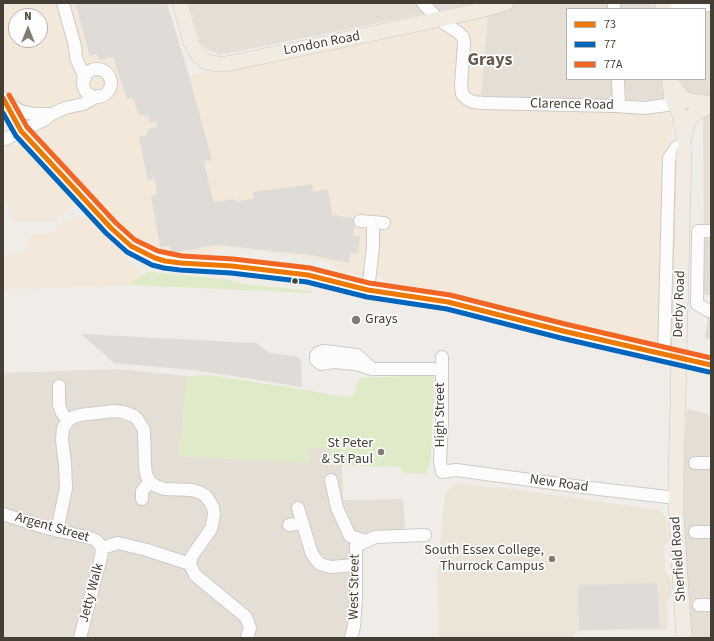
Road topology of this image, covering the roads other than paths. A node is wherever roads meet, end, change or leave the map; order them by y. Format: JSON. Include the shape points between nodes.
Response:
{"nodes":[{"id":1,"x":63,"y":3,"type":"edge"},
{"id":2,"x":180,"y":3,"type":"edge"},
{"id":3,"x":423,"y":3,"type":"edge"},
{"id":4,"x":506,"y":3,"type":"edge"},
{"id":5,"x":711,"y":5,"type":"edge"},
{"id":6,"x":663,"y":6,"type":"edge"},
{"id":7,"x":442,"y":22,"type":"junction"},
{"id":8,"x":75,"y":46,"type":"junction"},
{"id":9,"x":96,"y":69,"type":"junction"},
{"id":10,"x":84,"y":80,"type":"junction"},
{"id":11,"x":618,"y":80,"type":"edge"},
{"id":12,"x":669,"y":80,"type":"edge"},
{"id":13,"x":670,"y":80,"type":"edge"},
{"id":14,"x":98,"y":96,"type":"junction"},
{"id":15,"x":3,"y":98,"type":"edge"},
{"id":16,"x":672,"y":98,"type":"junction"},
{"id":17,"x":711,"y":105,"type":"edge"},
{"id":18,"x":619,"y":106,"type":"junction"},
{"id":19,"x":65,"y":108,"type":"junction"},
{"id":20,"x":52,"y":114,"type":"junction"},
{"id":21,"x":21,"y":131,"type":"junction"},
{"id":22,"x":3,"y":140,"type":"edge"},
{"id":23,"x":684,"y":144,"type":"junction"},
{"id":24,"x":360,"y":221,"type":"dead end"},
{"id":25,"x":711,"y":231,"type":"edge"},
{"id":26,"x":368,"y":290,"type":"junction"},
{"id":27,"x":709,"y":311,"type":"dead end"},
{"id":28,"x":664,"y":355,"type":"junction"},
{"id":29,"x":711,"y":365,"type":"edge"},
{"id":30,"x":372,"y":370,"type":"dead end"},
{"id":31,"x":59,"y":386,"type":"dead end"},
{"id":32,"x":68,"y":420,"type":"junction"},
{"id":33,"x":695,"y":463,"type":"dead end"},
{"id":34,"x":711,"y":463,"type":"edge"},
{"id":35,"x":442,"y":472,"type":"joint"},
{"id":36,"x":331,"y":480,"type":"dead end"},
{"id":37,"x":676,"y":480,"type":"joint"},
{"id":38,"x":150,"y":482,"type":"junction"},
{"id":39,"x":676,"y":498,"type":"junction"},
{"id":40,"x":142,"y":499,"type":"dead end"},
{"id":41,"x":298,"y":508,"type":"dead end"},
{"id":42,"x":3,"y":514,"type":"edge"},
{"id":43,"x":303,"y":523,"type":"junction"},
{"id":44,"x":288,"y":525,"type":"dead end"},
{"id":45,"x":57,"y":531,"type":"junction"},
{"id":46,"x":695,"y":532,"type":"dead end"},
{"id":47,"x":711,"y":532,"type":"edge"},
{"id":48,"x":425,"y":535,"type":"dead end"},
{"id":49,"x":365,"y":541,"type":"junction"},
{"id":50,"x":102,"y":548,"type":"junction"},
{"id":51,"x":190,"y":564,"type":"junction"},
{"id":52,"x":356,"y":565,"type":"junction"},
{"id":53,"x":699,"y":605,"type":"dead end"},
{"id":54,"x":711,"y":605,"type":"edge"},
{"id":55,"x":252,"y":636,"type":"edge"},
{"id":56,"x":80,"y":638,"type":"edge"},
{"id":57,"x":351,"y":638,"type":"edge"},
{"id":58,"x":684,"y":638,"type":"edge"}],
"edges":[{"from":1,"to":8,"type":"street"},
{"from":2,"to":7,"type":"main road","name":"London Road","via":[[198,55],[212,64],[226,64]]},
{"from":3,"to":7,"type":"street"},
{"from":4,"to":7,"type":"main road","name":"London Road"},
{"from":5,"to":6,"type":"street"},
{"from":7,"to":18,"type":"street","name":"Clarence Road","via":[[463,37],[461,85],[462,94],[467,99],[483,103]]},
{"from":8,"to":9,"type":"street"},
{"from":8,"to":10,"type":"street","via":[[76,58]]},
{"from":9,"to":10,"type":"street","via":[[89,72]]},
{"from":9,"to":14,"type":"street","via":[[107,73],[111,80],[107,92]]},
{"from":10,"to":14,"type":"street","via":[[86,90]]},
{"from":10,"to":19,"type":"street","via":[[77,96]]},
{"from":11,"to":18,"type":"street"},
{"from":12,"to":16,"type":"main road","name":"Derby Road"},
{"from":13,"to":17,"type":"main road","via":[[685,100]]},
{"from":14,"to":19,"type":"street","via":[[84,104]]},
{"from":15,"to":20,"type":"street","via":[[23,112]]},
{"from":15,"to":21,"type":"street"},
{"from":16,"to":18,"type":"street","name":"Clarence Road","via":[[667,105],[644,108]]},
{"from":16,"to":23,"type":"main road","name":"Derby Road","via":[[680,116]]},
{"from":17,"to":23,"type":"main road","name":"Derby Road","via":[[691,117],[687,124]]},
{"from":19,"to":20,"type":"street"},
{"from":20,"to":21,"type":"street"},
{"from":21,"to":22,"type":"street"},
{"from":21,"to":26,"type":"street","via":[[111,228],[137,250],[165,261],[308,275]]},
{"from":23,"to":28,"type":"street","via":[[677,147],[669,158]]},
{"from":23,"to":37,"type":"main road","name":"Derby Road","bridge":true},
{"from":24,"to":26,"type":"street","via":[[378,223]]},
{"from":25,"to":27,"type":"street","via":[[698,231],[697,304]]},
{"from":26,"to":28,"type":"street","via":[[448,302]]},
{"from":28,"to":29,"type":"street"},
{"from":30,"to":35,"type":"street","name":"High Street","via":[[441,363]]},
{"from":31,"to":32,"type":"street","via":[[59,405]]},
{"from":32,"to":38,"type":"street","via":[[80,415],[114,412],[134,416],[144,430],[145,466]]},
{"from":32,"to":45,"type":"street","via":[[62,434],[66,488]]},
{"from":33,"to":34,"type":"street"},
{"from":35,"to":39,"type":"street","name":"New Road","via":[[456,470]]},
{"from":36,"to":49,"type":"street","name":"West Street","via":[[337,508],[350,536]]},
{"from":37,"to":39,"type":"main road","name":"Sherfield Road"},
{"from":38,"to":40,"type":"street","via":[[142,491]]},
{"from":38,"to":51,"type":"street","via":[[164,489],[199,492],[206,496],[213,507],[211,529],[192,556]]},
{"from":39,"to":58,"type":"main road","name":"Sherfield Road"},
{"from":41,"to":43,"type":"street"},
{"from":42,"to":45,"type":"street","name":"Argent Street"},
{"from":43,"to":44,"type":"street"},
{"from":43,"to":52,"type":"street","via":[[314,557],[320,564],[331,567]]},
{"from":45,"to":50,"type":"street","name":"Argent Street","via":[[91,538]]},
{"from":46,"to":47,"type":"street"},
{"from":48,"to":49,"type":"street","name":"West Street","via":[[376,537]]},
{"from":49,"to":52,"type":"street","name":"West Street","via":[[356,546]]},
{"from":50,"to":51,"type":"street","name":"Argent Street","via":[[118,544],[127,545]]},
{"from":50,"to":56,"type":"street","name":"Jetty Walk"},
{"from":51,"to":55,"type":"street","via":[[195,575],[246,617],[250,623]]},
{"from":52,"to":57,"type":"street","name":"West Street","via":[[355,613]]},
{"from":53,"to":54,"type":"street"}]}
